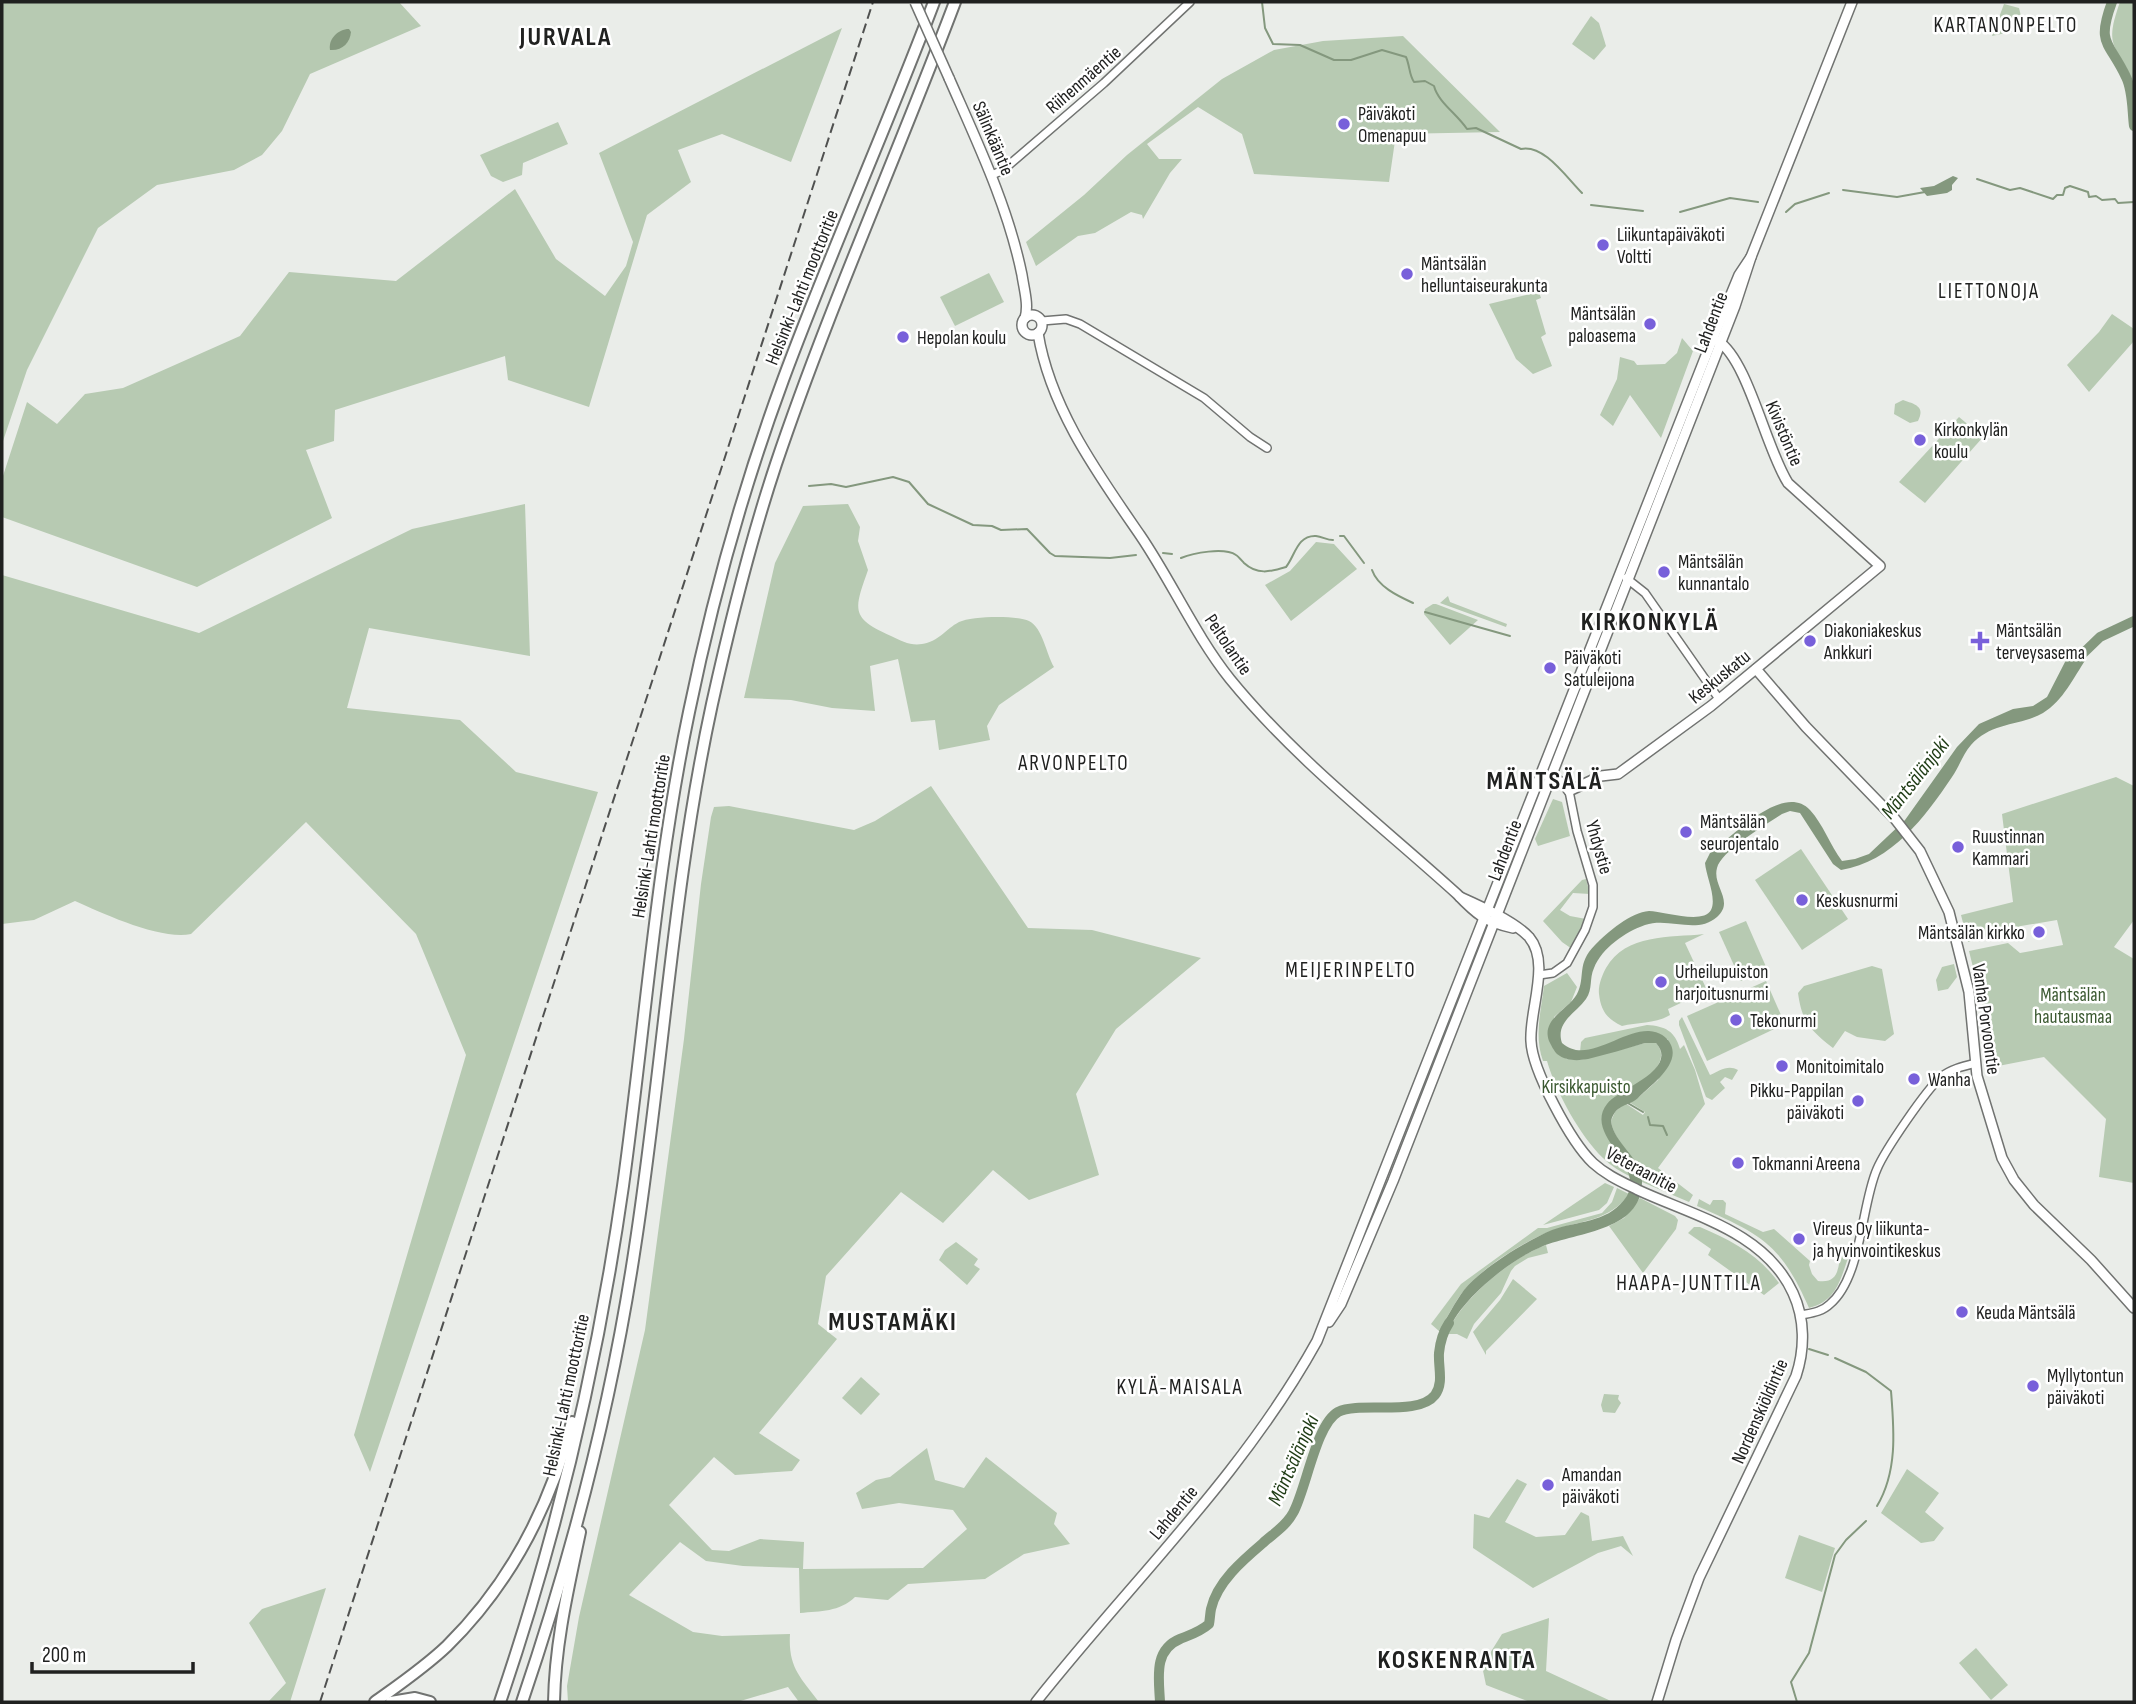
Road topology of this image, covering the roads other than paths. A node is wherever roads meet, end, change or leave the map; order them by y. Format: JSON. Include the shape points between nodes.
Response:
{"nodes":[{"id":1,"x":915,"y":2,"type":"edge"},
{"id":2,"x":934,"y":2,"type":"edge"},
{"id":3,"x":955,"y":2,"type":"edge"},
{"id":4,"x":1190,"y":2,"type":"edge"},
{"id":5,"x":1853,"y":2,"type":"edge"},
{"id":6,"x":992,"y":175,"type":"junction"},
{"id":7,"x":1025,"y":293,"type":"junction"},
{"id":8,"x":1025,"y":318,"type":"junction"},
{"id":9,"x":1039,"y":318,"type":"junction"},
{"id":10,"x":1035,"y":334,"type":"junction"},
{"id":11,"x":1715,"y":345,"type":"junction"},
{"id":12,"x":1267,"y":448,"type":"dead end"},
{"id":13,"x":1880,"y":566,"type":"joint"},
{"id":14,"x":1622,"y":581,"type":"junction"},
{"id":15,"x":1756,"y":669,"type":"junction"},
{"id":16,"x":1719,"y":699,"type":"junction"},
{"id":17,"x":1545,"y":780,"type":"junction"},
{"id":18,"x":1567,"y":790,"type":"junction"},
{"id":19,"x":1486,"y":914,"type":"junction"},
{"id":20,"x":1496,"y":919,"type":"junction"},
{"id":21,"x":1539,"y":975,"type":"junction"},
{"id":22,"x":1976,"y":1063,"type":"junction"},
{"id":23,"x":2134,"y":1308,"type":"edge"},
{"id":24,"x":1801,"y":1315,"type":"junction"},
{"id":25,"x":1321,"y":1332,"type":"junction"},
{"id":26,"x":593,"y":1357,"type":"junction"},
{"id":27,"x":601,"y":1421,"type":"junction"},
{"id":28,"x":375,"y":1702,"type":"edge"},
{"id":29,"x":391,"y":1702,"type":"edge"},
{"id":30,"x":430,"y":1702,"type":"edge"},
{"id":31,"x":500,"y":1702,"type":"edge"},
{"id":32,"x":522,"y":1702,"type":"edge"},
{"id":33,"x":554,"y":1702,"type":"edge"},
{"id":34,"x":1036,"y":1702,"type":"edge"},
{"id":35,"x":1657,"y":1702,"type":"edge"}],
"edges":[{"from":1,"to":6,"type":"main road","name":"Sälinkääntie","bridge":true},
{"from":2,"to":26,"type":"highway","name":"Helsinki-Lahti moottoritie","via":[[782,383],[730,543],[708,629],[661,868],[623,1185]]},
{"from":3,"to":27,"type":"highway","name":"Helsinki-Lahti moottoritie","via":[[801,391],[732,618],[685,854],[635,1251]]},
{"from":4,"to":6,"type":"street","name":"Riihenmäentie","via":[[1104,83]]},
{"from":5,"to":11,"type":"main road","name":"Lahdentie","via":[[1751,257],[1739,275]]},
{"from":6,"to":7,"type":"main road","name":"Sälinkääntie"},
{"from":7,"to":8,"type":"main road","name":"Sälinkääntie"},
{"from":7,"to":9,"type":"main road","name":"Sälinkääntie"},
{"from":8,"to":9,"type":"main road"},
{"from":8,"to":10,"type":"main road","via":[[1024,329]]},
{"from":9,"to":10,"type":"main road","via":[[1042,328]]},
{"from":9,"to":12,"type":"street","via":[[1080,324],[1204,398]]},
{"from":10,"to":19,"type":"main road","name":"Peltolantie","via":[[1067,418],[1085,450],[1229,678],[1323,775],[1468,908]]},
{"from":11,"to":13,"type":"main road","name":"Kivistöntie","via":[[1743,376],[1788,483]]},
{"from":11,"to":14,"type":"main road","name":"Lahdentie"},
{"from":13,"to":15,"type":"main road","name":"Keskuskatu"},
{"from":14,"to":16,"type":"street","via":[[1644,593]]},
{"from":14,"to":17,"type":"main road","name":"Lahdentie"},
{"from":15,"to":16,"type":"main road","name":"Keskuskatu"},
{"from":15,"to":22,"type":"main road","name":"Vanha Porvoontie","via":[[1895,819],[1933,874],[1949,912],[1969,992]]},
{"from":16,"to":18,"type":"main road","name":"Keskuskatu","via":[[1618,774]]},
{"from":17,"to":18,"type":"main road"},
{"from":17,"to":19,"type":"main road","name":"Lahdentie"},
{"from":17,"to":20,"type":"main road","name":"Lahdentie"},
{"from":18,"to":21,"type":"street","name":"Yhdystie","via":[[1593,885],[1593,906],[1567,963],[1553,973]]},
{"from":19,"to":20,"type":"main road","name":"Veteraanitie"},
{"from":19,"to":25,"type":"main road","name":"Lahdentie"},
{"from":20,"to":21,"type":"main road","name":"Veteraanitie","via":[[1532,942],[1539,958]]},
{"from":20,"to":25,"type":"main road","name":"Lahdentie","via":[[1364,1253],[1341,1304]]},
{"from":21,"to":24,"type":"main road","name":"Veteraanitie","via":[[1532,1053],[1584,1154],[1625,1184],[1752,1242],[1788,1281]]},
{"from":22,"to":23,"type":"main road","name":"Vanha Porvoontie","via":[[1993,1134],[2014,1180]]},
{"from":22,"to":24,"type":"street","via":[[1941,1077],[1916,1108],[1877,1169],[1843,1285],[1830,1305]]},
{"from":24,"to":35,"type":"main road","name":"Nordenskiöldintie","via":[[1802,1349],[1796,1376],[1707,1561]]},
{"from":25,"to":34,"type":"main road","name":"Lahdentie","via":[[1286,1392],[1202,1505]]},
{"from":26,"to":28,"type":"highway","via":[[548,1493],[503,1581],[446,1647]]},
{"from":26,"to":31,"type":"highway","name":"Helsinki-Lahti moottoritie","via":[[556,1515]]},
{"from":27,"to":32,"type":"highway","name":"Helsinki-Lahti moottoritie","via":[[562,1573]]},
{"from":27,"to":33,"type":"highway","via":[[561,1621]]},
{"from":29,"to":30,"type":"highway"}]}
